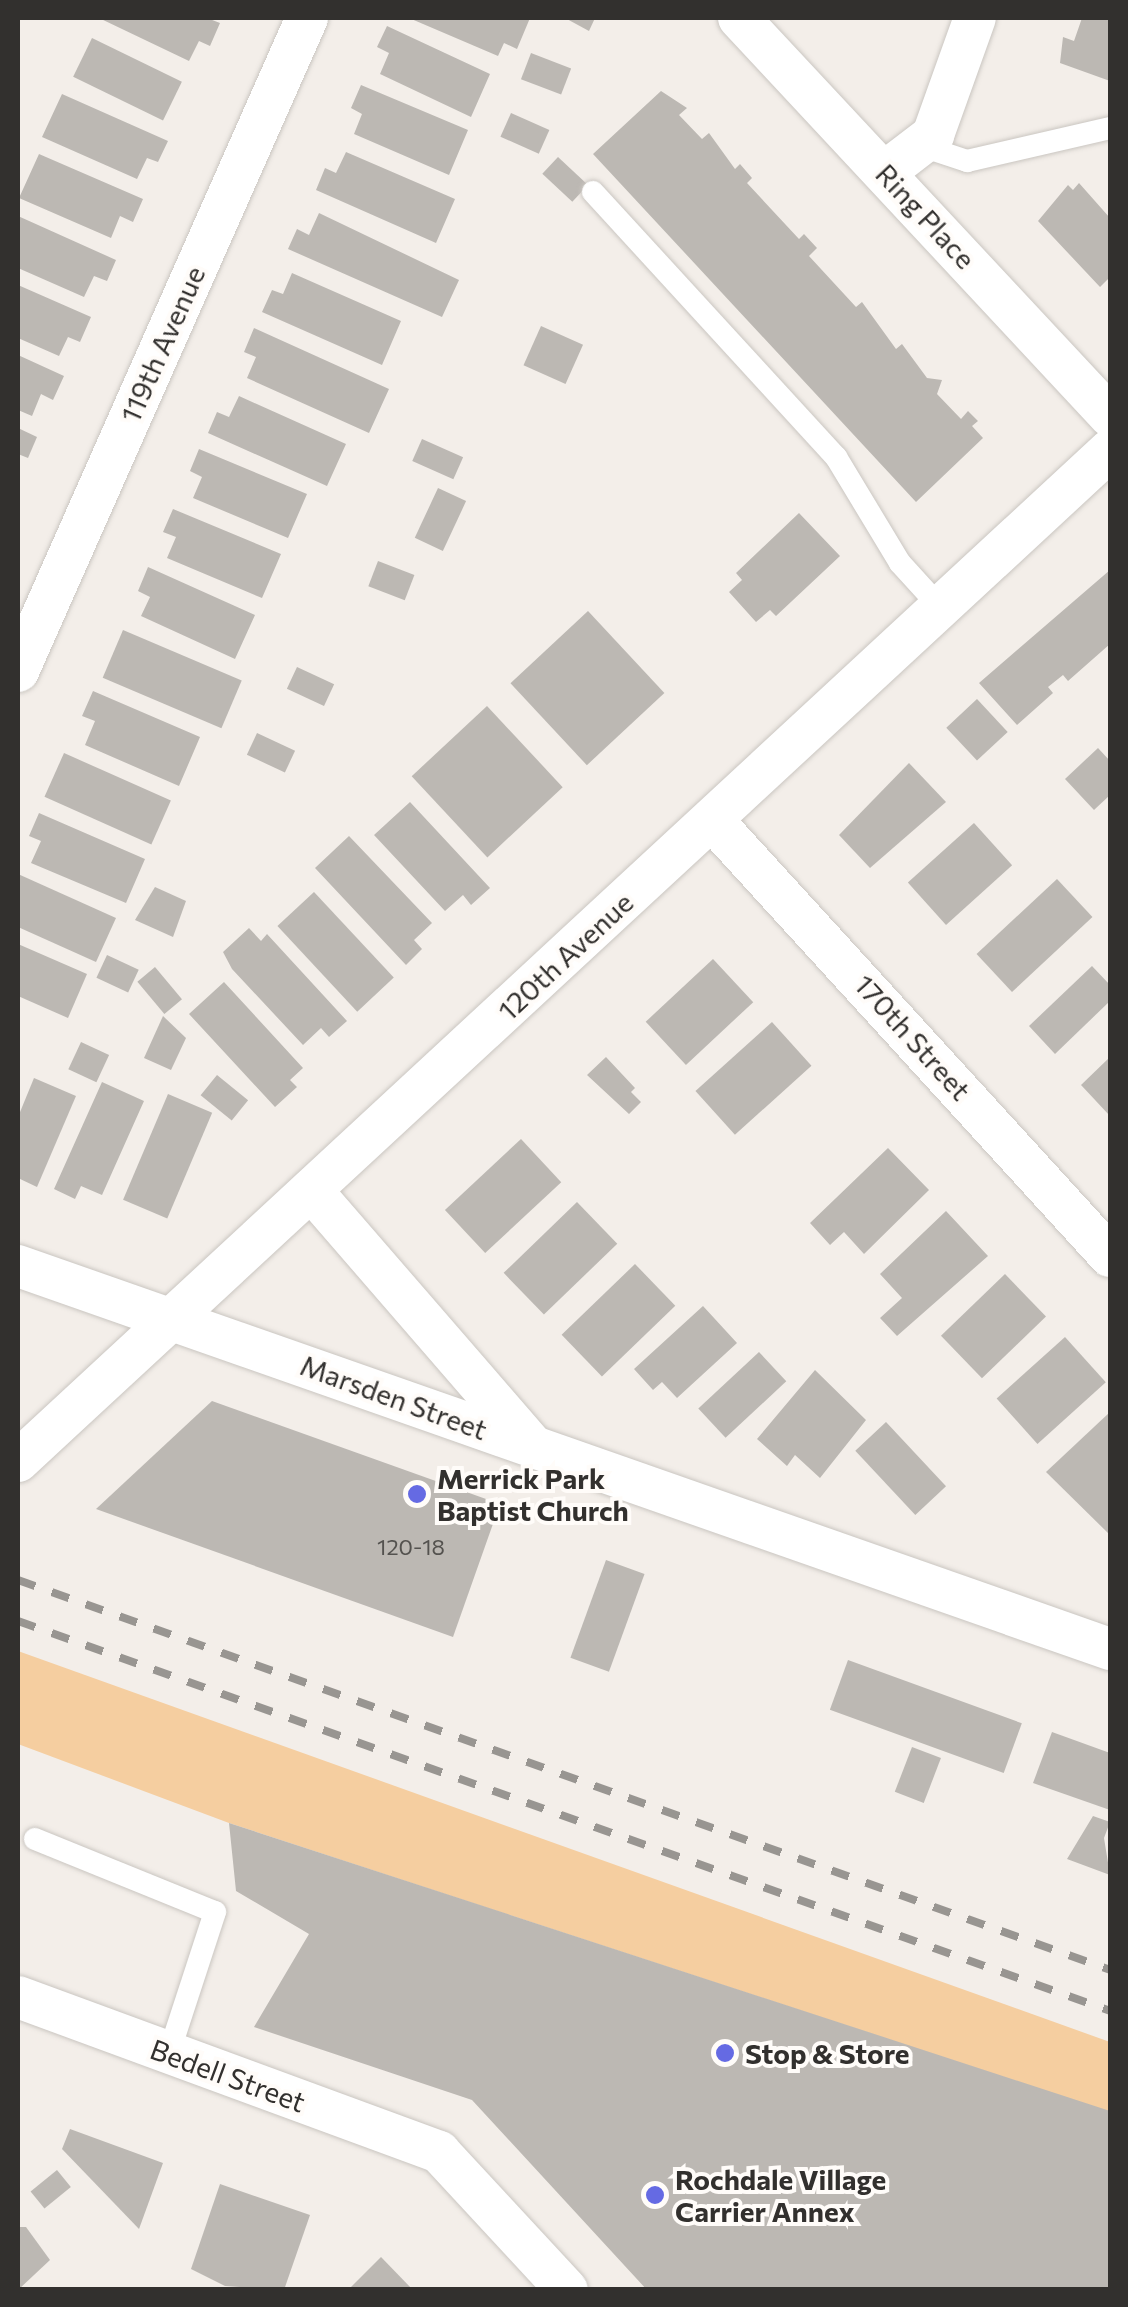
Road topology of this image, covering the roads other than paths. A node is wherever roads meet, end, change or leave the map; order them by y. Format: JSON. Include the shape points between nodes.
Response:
{"nodes":[{"id":1,"x":307,"y":18,"type":"edge"},
{"id":2,"x":975,"y":18,"type":"edge"},
{"id":3,"x":743,"y":19,"type":"edge"},
{"id":4,"x":1110,"y":128,"type":"edge"},
{"id":5,"x":920,"y":145,"type":"junction"},
{"id":6,"x":884,"y":172,"type":"junction"},
{"id":7,"x":593,"y":192,"type":"dead end"},
{"id":8,"x":1110,"y":416,"type":"edge"},
{"id":9,"x":1110,"y":450,"type":"edge"},
{"id":10,"x":941,"y":608,"type":"junction"},
{"id":11,"x":18,"y":671,"type":"edge"},
{"id":12,"x":713,"y":820,"type":"junction"},
{"id":13,"x":310,"y":1190,"type":"junction"},
{"id":14,"x":1110,"y":1256,"type":"edge"},
{"id":15,"x":18,"y":1266,"type":"edge"},
{"id":16,"x":170,"y":1320,"type":"junction"},
{"id":17,"x":534,"y":1448,"type":"junction"},
{"id":18,"x":18,"y":1461,"type":"edge"},
{"id":19,"x":1110,"y":1649,"type":"edge"},
{"id":20,"x":35,"y":1839,"type":"dead end"},
{"id":21,"x":18,"y":1997,"type":"edge"},
{"id":22,"x":169,"y":2053,"type":"junction"},
{"id":23,"x":567,"y":2290,"type":"edge"}],
"edges":[{"from":1,"to":11,"type":"street","name":"119th Avenue"},
{"from":2,"to":5,"type":"street","via":[[932,135]]},
{"from":3,"to":6,"type":"street","name":"Ring Place"},
{"from":4,"to":5,"type":"lane","via":[[967,160]]},
{"from":5,"to":6,"type":"street"},
{"from":6,"to":8,"type":"street","name":"Ring Place"},
{"from":7,"to":10,"type":"lane","via":[[836,457],[900,563]]},
{"from":9,"to":10,"type":"street","name":"120th Avenue"},
{"from":10,"to":12,"type":"street","name":"120th Avenue"},
{"from":12,"to":13,"type":"street","name":"120th Avenue"},
{"from":12,"to":14,"type":"street","name":"170th Street"},
{"from":13,"to":16,"type":"street","name":"120th Avenue"},
{"from":13,"to":17,"type":"street"},
{"from":15,"to":16,"type":"street","name":"Marsden Street"},
{"from":16,"to":17,"type":"street","name":"Marsden Street"},
{"from":16,"to":18,"type":"street","name":"120th Avenue"},
{"from":17,"to":19,"type":"street","name":"Marsden Street"},
{"from":20,"to":22,"type":"lane","via":[[215,1912]]},
{"from":21,"to":22,"type":"street","name":"Bedell Street"},
{"from":22,"to":23,"type":"street","name":"Bedell Street","via":[[439,2152]]}]}
